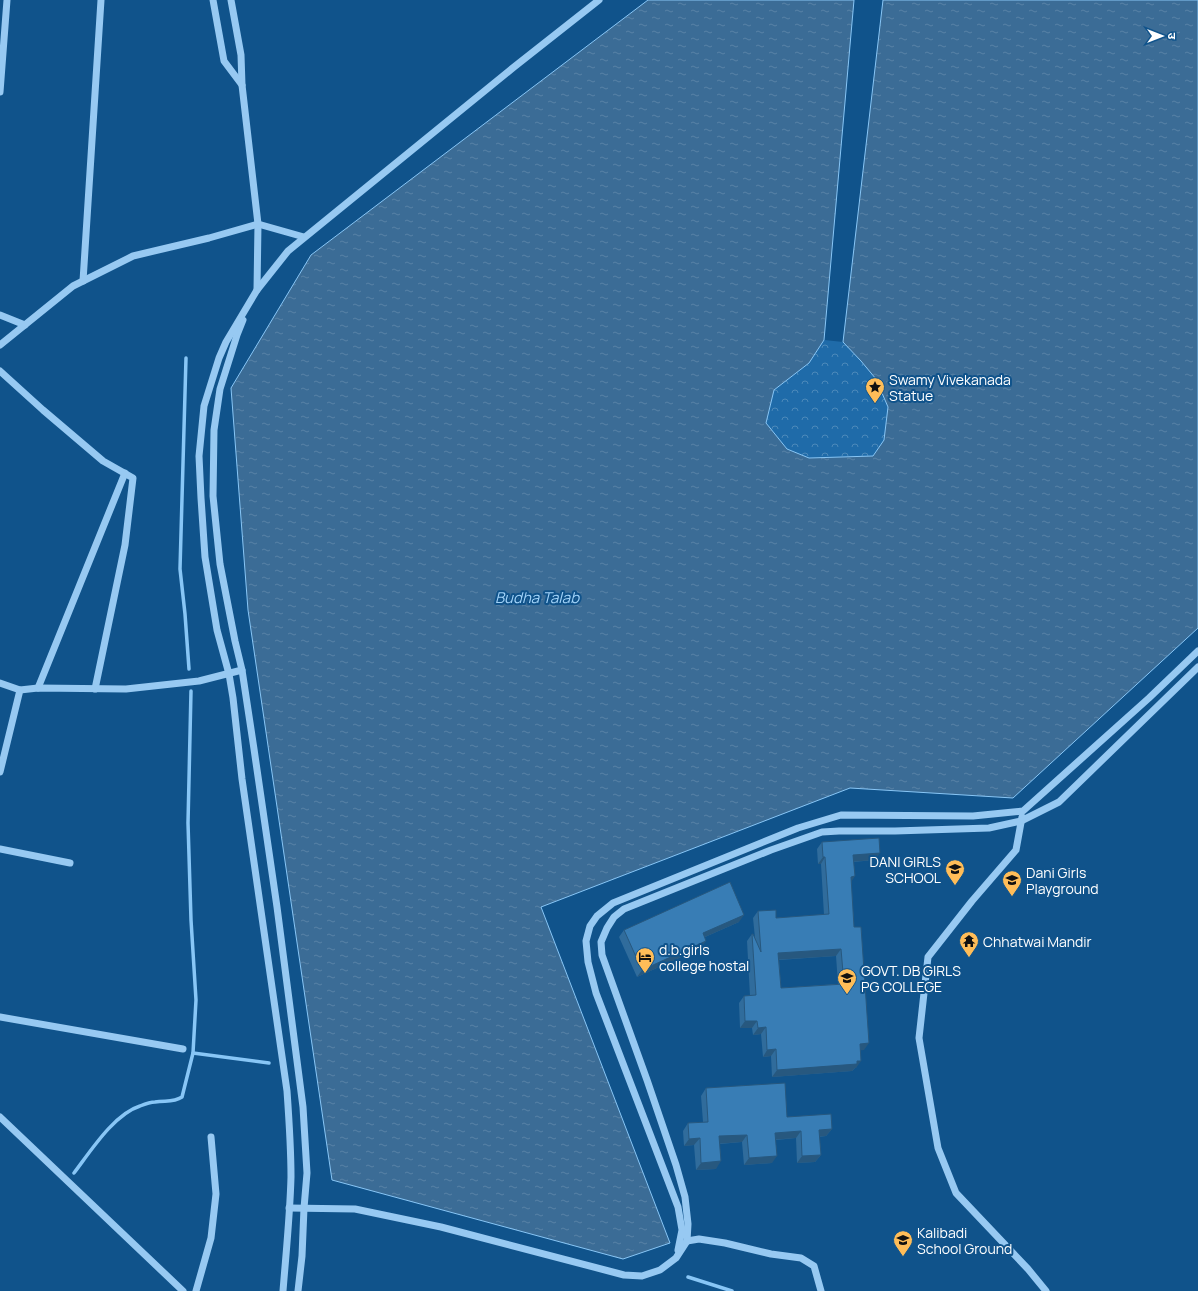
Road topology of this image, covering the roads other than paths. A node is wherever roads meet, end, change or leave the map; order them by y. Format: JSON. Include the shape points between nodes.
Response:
{"nodes":[{"id":1,"x":7,"y":0,"type":"edge"},
{"id":2,"x":101,"y":0,"type":"edge"},
{"id":3,"x":213,"y":0,"type":"edge"},
{"id":4,"x":231,"y":0,"type":"edge"},
{"id":5,"x":599,"y":0,"type":"edge"},
{"id":6,"x":242,"y":85,"type":"junction"},
{"id":7,"x":0,"y":92,"type":"edge"},
{"id":8,"x":258,"y":224,"type":"junction"},
{"id":9,"x":304,"y":237,"type":"junction"},
{"id":10,"x":83,"y":281,"type":"junction"},
{"id":11,"x":257,"y":290,"type":"junction"},
{"id":12,"x":251,"y":301,"type":"junction"},
{"id":13,"x":0,"y":315,"type":"edge"},
{"id":14,"x":25,"y":325,"type":"junction"},
{"id":15,"x":0,"y":345,"type":"edge"},
{"id":16,"x":0,"y":371,"type":"edge"},
{"id":17,"x":125,"y":473,"type":"junction"},
{"id":18,"x":1198,"y":651,"type":"edge"},
{"id":19,"x":1198,"y":667,"type":"edge"},
{"id":20,"x":242,"y":670,"type":"junction"},
{"id":21,"x":229,"y":674,"type":"junction"},
{"id":22,"x":0,"y":683,"type":"edge"},
{"id":23,"x":38,"y":688,"type":"junction"},
{"id":24,"x":95,"y":689,"type":"junction"},
{"id":25,"x":20,"y":690,"type":"junction"},
{"id":26,"x":0,"y":772,"type":"edge"},
{"id":27,"x":1023,"y":811,"type":"junction"},
{"id":28,"x":1021,"y":821,"type":"junction"},
{"id":29,"x":0,"y":849,"type":"edge"},
{"id":30,"x":70,"y":862,"type":"dead end"},
{"id":31,"x":0,"y":1017,"type":"edge"},
{"id":32,"x":183,"y":1049,"type":"dead end"},
{"id":33,"x":0,"y":1117,"type":"edge"},
{"id":34,"x":211,"y":1137,"type":"dead end"},
{"id":35,"x":289,"y":1208,"type":"junction"},
{"id":36,"x":304,"y":1208,"type":"junction"},
{"id":37,"x":687,"y":1240,"type":"junction"},
{"id":38,"x":676,"y":1258,"type":"junction"},
{"id":39,"x":184,"y":1291,"type":"edge"},
{"id":40,"x":196,"y":1291,"type":"edge"},
{"id":41,"x":283,"y":1291,"type":"edge"},
{"id":42,"x":298,"y":1291,"type":"edge"},
{"id":43,"x":821,"y":1291,"type":"edge"},
{"id":44,"x":1046,"y":1291,"type":"edge"}],
"edges":[{"from":1,"to":7,"type":"street"},
{"from":2,"to":10,"type":"street"},
{"from":3,"to":6,"type":"street","via":[[224,61]]},
{"from":4,"to":6,"type":"street","via":[[242,55]]},
{"from":5,"to":9,"type":"street"},
{"from":6,"to":8,"type":"street"},
{"from":8,"to":9,"type":"street"},
{"from":8,"to":10,"type":"street","via":[[133,256]]},
{"from":8,"to":11,"type":"street"},
{"from":9,"to":11,"type":"street","via":[[288,251]]},
{"from":10,"to":14,"type":"street","via":[[73,286]]},
{"from":11,"to":12,"type":"street"},
{"from":12,"to":20,"type":"street","via":[[220,388],[214,430],[213,496],[220,564]]},
{"from":12,"to":21,"type":"street","via":[[219,358],[204,406],[199,456],[205,557],[217,630]]},
{"from":13,"to":14,"type":"street"},
{"from":14,"to":15,"type":"street"},
{"from":16,"to":17,"type":"street","via":[[103,461]]},
{"from":17,"to":23,"type":"street"},
{"from":17,"to":24,"type":"street","via":[[133,478],[125,545]]},
{"from":18,"to":27,"type":"street"},
{"from":19,"to":28,"type":"street","via":[[1059,802]]},
{"from":20,"to":21,"type":"street"},
{"from":20,"to":36,"type":"street","via":[[303,1107],[307,1173]]},
{"from":21,"to":24,"type":"street","via":[[199,681],[126,689]]},
{"from":21,"to":35,"type":"street","via":[[287,1091],[291,1177]]},
{"from":22,"to":25,"type":"street"},
{"from":23,"to":24,"type":"street"},
{"from":23,"to":25,"type":"street"},
{"from":25,"to":26,"type":"street"},
{"from":27,"to":28,"type":"street"},
{"from":27,"to":38,"type":"street","via":[[973,816],[841,815],[798,828],[654,886],[613,903],[597,916],[590,926],[586,941],[588,962],[596,993],[678,1207],[682,1230]]},
{"from":28,"to":37,"type":"street","via":[[989,828],[822,832],[624,909],[614,917],[606,928],[601,942],[602,955],[676,1166],[685,1197]]},
{"from":28,"to":44,"type":"street","via":[[1016,850],[972,900],[928,957],[919,1038],[938,1148],[956,1193]]},
{"from":29,"to":30,"type":"street"},
{"from":31,"to":32,"type":"street"},
{"from":33,"to":39,"type":"street"},
{"from":34,"to":40,"type":"street","via":[[216,1194],[211,1238]]},
{"from":35,"to":36,"type":"street"},
{"from":35,"to":41,"type":"street"},
{"from":36,"to":38,"type":"street","via":[[355,1209],[441,1227],[624,1276],[642,1276],[660,1270]]},
{"from":36,"to":42,"type":"street"},
{"from":37,"to":38,"type":"street"},
{"from":37,"to":43,"type":"street","via":[[726,1243],[801,1258],[814,1266]]}]}
